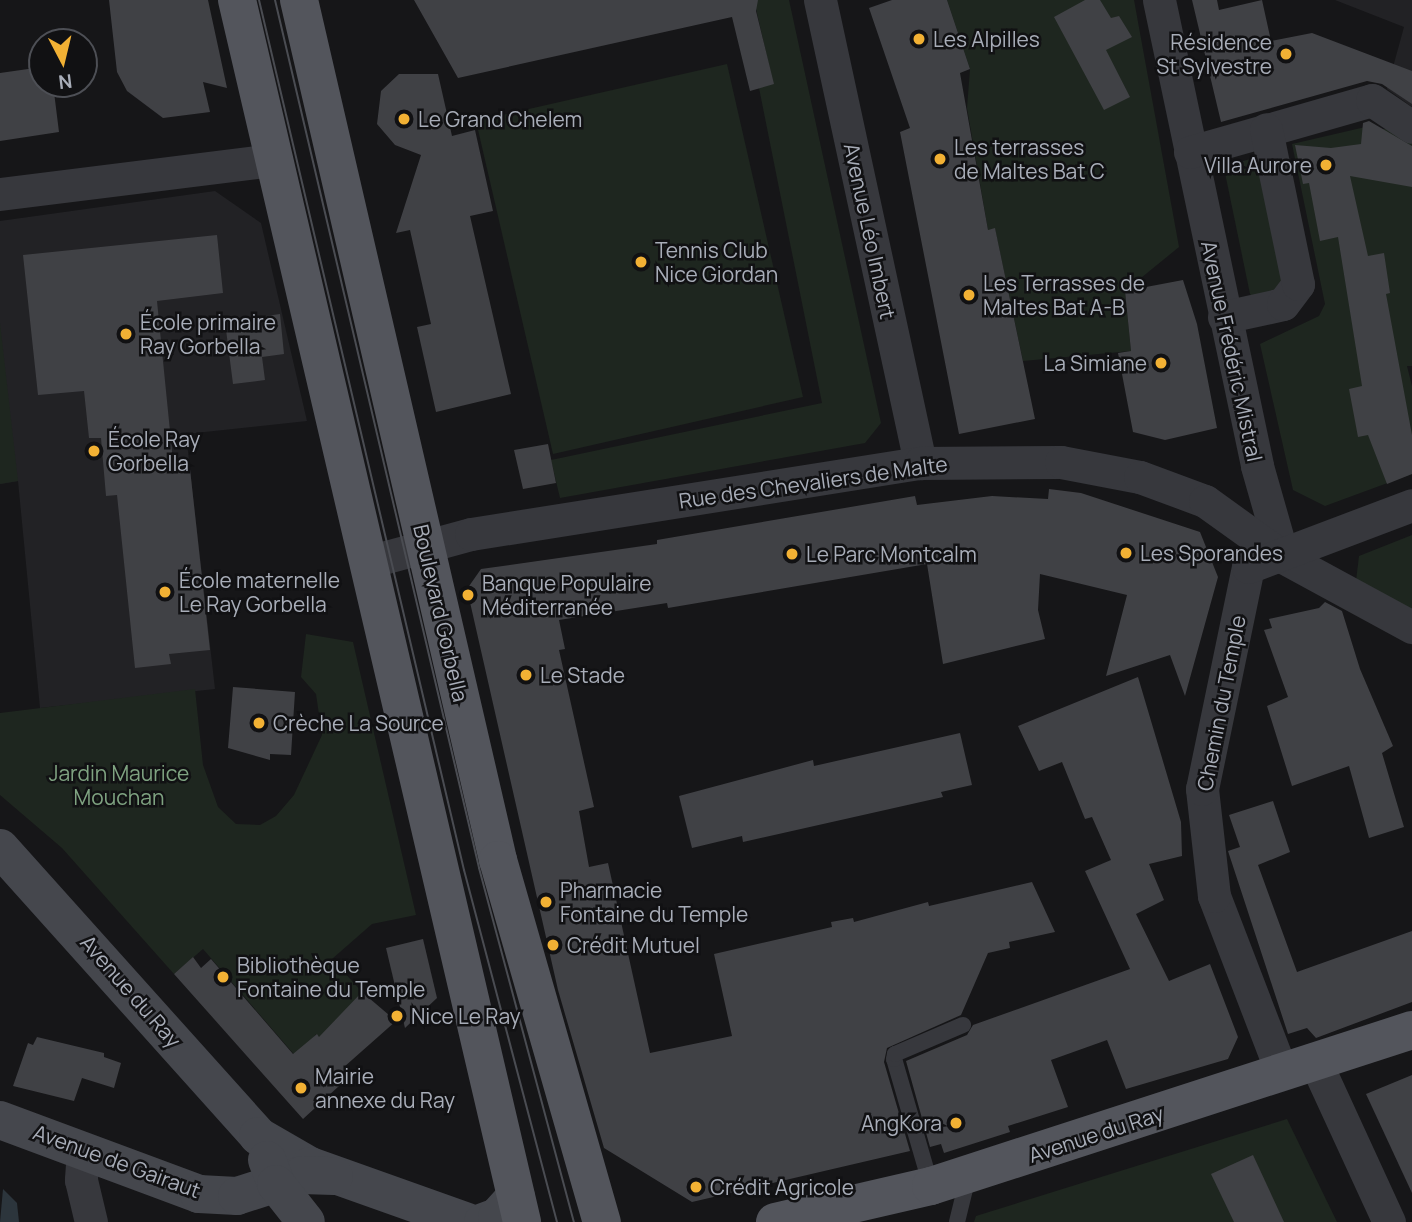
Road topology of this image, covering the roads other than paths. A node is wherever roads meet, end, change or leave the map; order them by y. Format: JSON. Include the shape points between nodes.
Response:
{"nodes":[{"id":1,"x":237,"y":0,"type":"edge"},
{"id":2,"x":299,"y":0,"type":"edge"},
{"id":3,"x":820,"y":0,"type":"edge"},
{"id":4,"x":1159,"y":0,"type":"edge"},
{"id":5,"x":1412,"y":127,"type":"edge"},
{"id":6,"x":1265,"y":129,"type":"junction"},
{"id":7,"x":1189,"y":152,"type":"junction"},
{"id":8,"x":274,"y":160,"type":"junction"},
{"id":9,"x":0,"y":194,"type":"edge"},
{"id":10,"x":1224,"y":317,"type":"junction"},
{"id":11,"x":920,"y":463,"type":"junction"},
{"id":12,"x":1412,"y":505,"type":"edge"},
{"id":13,"x":426,"y":544,"type":"junction"},
{"id":14,"x":1283,"y":557,"type":"junction"},
{"id":15,"x":368,"y":562,"type":"junction"},
{"id":16,"x":1412,"y":627,"type":"edge"},
{"id":17,"x":0,"y":848,"type":"edge"},
{"id":18,"x":963,"y":1026,"type":"dead end"},
{"id":19,"x":1412,"y":1030,"type":"edge"},
{"id":20,"x":1298,"y":1067,"type":"junction"},
{"id":21,"x":0,"y":1120,"type":"edge"},
{"id":22,"x":258,"y":1136,"type":"junction"},
{"id":23,"x":83,"y":1150,"type":"junction"},
{"id":24,"x":969,"y":1175,"type":"junction"},
{"id":25,"x":340,"y":1176,"type":"junction"},
{"id":26,"x":276,"y":1184,"type":"junction"},
{"id":27,"x":931,"y":1186,"type":"junction"},
{"id":28,"x":519,"y":1209,"type":"edge"},
{"id":29,"x":91,"y":1222,"type":"edge"},
{"id":30,"x":276,"y":1222,"type":"edge"},
{"id":31,"x":306,"y":1222,"type":"edge"},
{"id":32,"x":467,"y":1222,"type":"edge"},
{"id":33,"x":483,"y":1222,"type":"edge"},
{"id":34,"x":602,"y":1222,"type":"edge"},
{"id":35,"x":775,"y":1222,"type":"edge"},
{"id":36,"x":957,"y":1222,"type":"edge"},
{"id":37,"x":1389,"y":1222,"type":"edge"}],
"edges":[{"from":1,"to":8,"type":"main road"},
{"from":2,"to":13,"type":"main road","name":"Boulevard Gorbella"},
{"from":3,"to":11,"type":"street","name":"Avenue Léo Imbert"},
{"from":4,"to":7,"type":"street","name":"Avenue Frédéric Mistral"},
{"from":5,"to":6,"type":"street","via":[[1372,100]]},
{"from":6,"to":7,"type":"street"},
{"from":6,"to":10,"type":"street","via":[[1298,284],[1283,304]]},
{"from":7,"to":10,"type":"street","name":"Avenue Frédéric Mistral"},
{"from":8,"to":9,"type":"street"},
{"from":8,"to":15,"type":"main road"},
{"from":10,"to":14,"type":"street","name":"Avenue Frédéric Mistral","via":[[1257,466]]},
{"from":11,"to":13,"type":"street","name":"Rue des Chevaliers de Malte"},
{"from":11,"to":14,"type":"street","name":"Rue des Chevaliers de Malte","via":[[1061,462],[1140,477],[1205,501]]},
{"from":12,"to":14,"type":"street"},
{"from":13,"to":15,"type":"street","name":"Rue des Chevaliers de Malte"},
{"from":13,"to":34,"type":"main road","name":"Boulevard Gorbella","via":[[498,860]]},
{"from":14,"to":16,"type":"street"},
{"from":14,"to":20,"type":"street","name":"Chemin du Temple","via":[[1248,568],[1202,789],[1214,896]]},
{"from":15,"to":28,"type":"main road"},
{"from":17,"to":22,"type":"main road","name":"Avenue du Ray"},
{"from":18,"to":27,"type":"lane","via":[[895,1054],[894,1059]]},
{"from":19,"to":20,"type":"main road","name":"Avenue du Ray"},
{"from":20,"to":24,"type":"main road","name":"Avenue du Ray"},
{"from":20,"to":37,"type":"street"},
{"from":21,"to":23,"type":"main road","name":"Avenue de Gairaut"},
{"from":22,"to":25,"type":"main road","name":"Avenue du Ray"},
{"from":22,"to":26,"type":"main road","name":"Avenue du Ray"},
{"from":23,"to":26,"type":"main road","name":"Avenue de Gairaut","via":[[199,1194],[237,1196]]},
{"from":23,"to":29,"type":"street","via":[[81,1180]]},
{"from":24,"to":27,"type":"main road","name":"Avenue du Ray"},
{"from":24,"to":36,"type":"lane"},
{"from":25,"to":26,"type":"main road","name":"Avenue du Ray","via":[[302,1175]]},
{"from":25,"to":32,"type":"main road","name":"Avenue du Ray"},
{"from":26,"to":30,"type":"street"},
{"from":26,"to":31,"type":"main road","name":"Avenue du Ray"},
{"from":27,"to":35,"type":"main road","name":"Avenue du Ray","via":[[861,1210]]},
{"from":28,"to":33,"type":"main road"}]}
